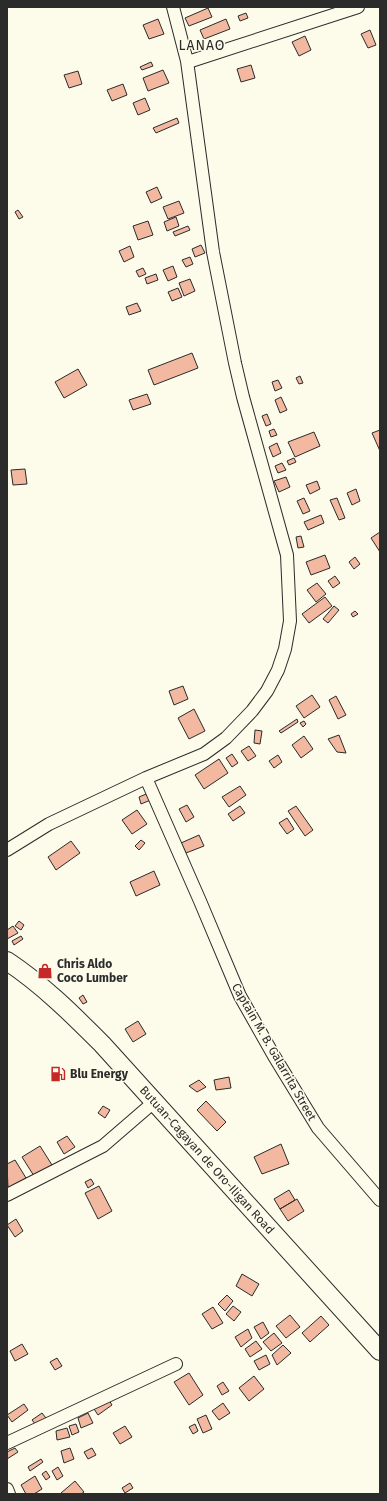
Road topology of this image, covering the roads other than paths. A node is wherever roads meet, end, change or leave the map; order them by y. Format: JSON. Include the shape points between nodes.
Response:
{"nodes":[{"id":1,"x":173,"y":7,"type":"edge"},
{"id":2,"x":358,"y":7,"type":"edge"},
{"id":3,"x":188,"y":62,"type":"junction"},
{"id":4,"x":146,"y":778,"type":"junction"},
{"id":5,"x":7,"y":850,"type":"edge"},
{"id":6,"x":7,"y":961,"type":"edge"},
{"id":7,"x":154,"y":1102,"type":"junction"},
{"id":8,"x":7,"y":1195,"type":"edge"},
{"id":9,"x":380,"y":1200,"type":"edge"},
{"id":10,"x":380,"y":1351,"type":"edge"},
{"id":11,"x":176,"y":1364,"type":"dead end"},
{"id":12,"x":7,"y":1443,"type":"edge"},
{"id":13,"x":7,"y":1489,"type":"edge"},
{"id":14,"x":9,"y":1494,"type":"edge"}],
"edges":[{"from":1,"to":3,"type":"street"},
{"from":2,"to":3,"type":"street"},
{"from":3,"to":4,"type":"street","via":[[213,252],[243,397],[287,555],[290,621],[278,670],[252,711],[226,738],[204,754]]},
{"from":4,"to":5,"type":"street","via":[[49,824]]},
{"from":4,"to":9,"type":"street","name":"Captain M. B. Galarrita Street","via":[[240,996],[318,1128]]},
{"from":6,"to":7,"type":"highway","name":"Butuan-Cagayan de Oro-Iligan Road","via":[[28,975],[67,1009]]},
{"from":7,"to":8,"type":"street","via":[[103,1146]]},
{"from":7,"to":10,"type":"highway","name":"Butuan-Cagayan de Oro-Iligan Road"},
{"from":11,"to":12,"type":"street"},
{"from":13,"to":14,"type":"street"}]}
